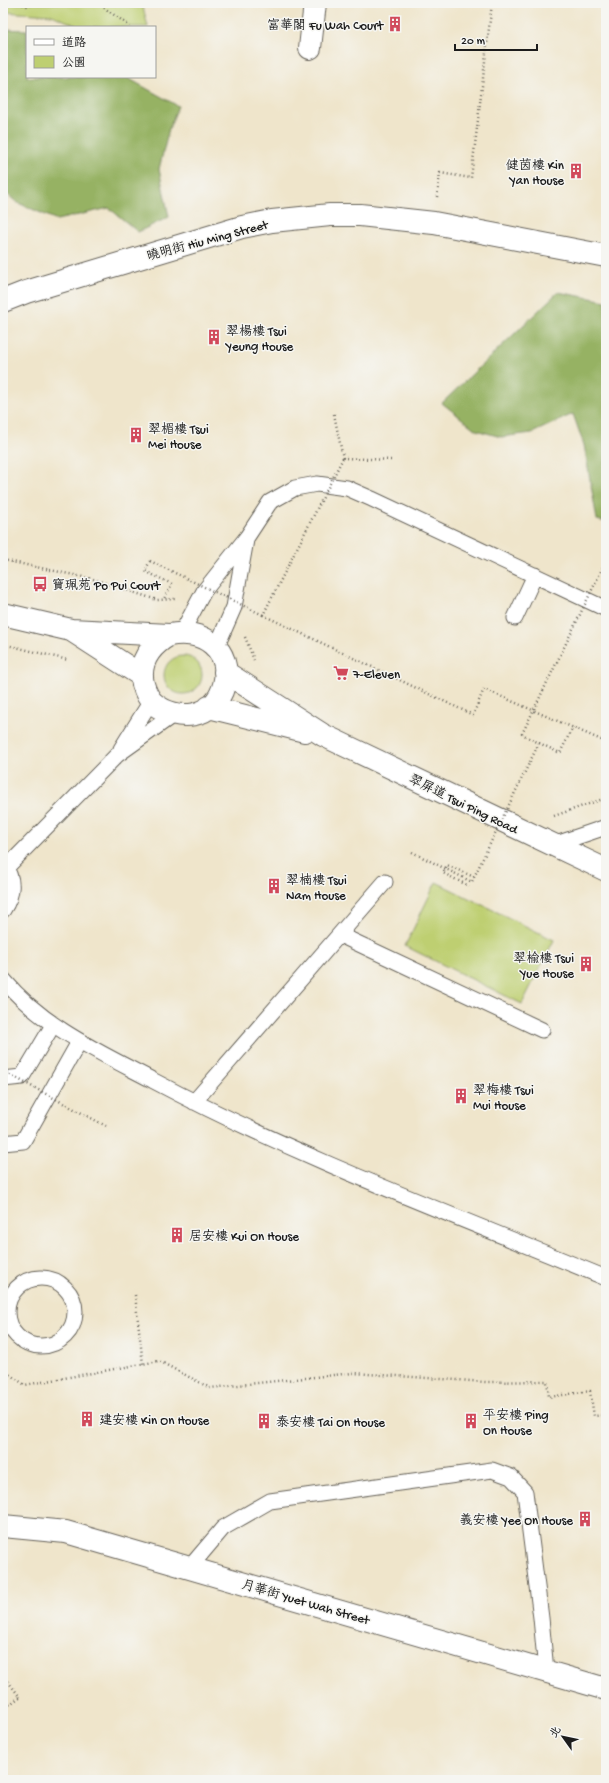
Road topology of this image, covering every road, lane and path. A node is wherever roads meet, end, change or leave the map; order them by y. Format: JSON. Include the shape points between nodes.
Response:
{"nodes":[{"id":1,"x":19,"y":3,"type":"edge"},
{"id":2,"x":44,"y":3,"type":"edge"},
{"id":3,"x":97,"y":3,"type":"edge"},
{"id":4,"x":315,"y":3,"type":"edge"},
{"id":5,"x":492,"y":3,"type":"edge"},
{"id":6,"x":130,"y":26,"type":"dead end"},
{"id":7,"x":310,"y":48,"type":"dead end"},
{"id":8,"x":436,"y":202,"type":"dead end"},
{"id":9,"x":606,"y":256,"type":"edge"},
{"id":10,"x":3,"y":301,"type":"edge"},
{"id":11,"x":334,"y":414,"type":"dead end"},
{"id":12,"x":343,"y":458,"type":"junction"},
{"id":13,"x":393,"y":460,"type":"dead end"},
{"id":14,"x":247,"y":537,"type":"junction"},
{"id":15,"x":3,"y":560,"type":"edge"},
{"id":16,"x":606,"y":561,"type":"edge"},
{"id":17,"x":536,"y":575,"type":"junction"},
{"id":18,"x":164,"y":599,"type":"junction"},
{"id":19,"x":197,"y":604,"type":"junction"},
{"id":20,"x":606,"y":609,"type":"edge"},
{"id":21,"x":3,"y":614,"type":"edge"},
{"id":22,"x":263,"y":615,"type":"junction"},
{"id":23,"x":515,"y":618,"type":"dead end"},
{"id":24,"x":71,"y":630,"type":"junction"},
{"id":25,"x":175,"y":634,"type":"junction"},
{"id":26,"x":216,"y":648,"type":"junction"},
{"id":27,"x":225,"y":672,"type":"junction"},
{"id":28,"x":142,"y":676,"type":"junction"},
{"id":29,"x":151,"y":701,"type":"junction"},
{"id":30,"x":210,"y":707,"type":"junction"},
{"id":31,"x":534,"y":710,"type":"junction"},
{"id":32,"x":172,"y":715,"type":"junction"},
{"id":33,"x":573,"y":727,"type":"junction"},
{"id":34,"x":323,"y":735,"type":"junction"},
{"id":35,"x":539,"y":742,"type":"junction"},
{"id":36,"x":606,"y":742,"type":"edge"},
{"id":37,"x":117,"y":755,"type":"junction"},
{"id":38,"x":606,"y":798,"type":"edge"},
{"id":39,"x":507,"y":802,"type":"dead end"},
{"id":40,"x":514,"y":805,"type":"dead end"},
{"id":41,"x":553,"y":816,"type":"dead end"},
{"id":42,"x":606,"y":827,"type":"edge"},
{"id":43,"x":553,"y":845,"type":"junction"},
{"id":44,"x":412,"y":852,"type":"dead end"},
{"id":45,"x":4,"y":866,"type":"edge"},
{"id":46,"x":606,"y":870,"type":"edge"},
{"id":47,"x":474,"y":877,"type":"junction"},
{"id":48,"x":385,"y":882,"type":"dead end"},
{"id":49,"x":469,"y":886,"type":"dead end"},
{"id":50,"x":3,"y":910,"type":"edge"},
{"id":51,"x":340,"y":935,"type":"junction"},
{"id":52,"x":3,"y":979,"type":"edge"},
{"id":53,"x":53,"y":1025,"type":"junction"},
{"id":54,"x":542,"y":1030,"type":"dead end"},
{"id":55,"x":79,"y":1042,"type":"junction"},
{"id":56,"x":3,"y":1071,"type":"edge"},
{"id":57,"x":3,"y":1079,"type":"edge"},
{"id":58,"x":194,"y":1102,"type":"junction"},
{"id":59,"x":106,"y":1126,"type":"dead end"},
{"id":60,"x":3,"y":1144,"type":"edge"},
{"id":61,"x":606,"y":1278,"type":"edge"},
{"id":62,"x":134,"y":1295,"type":"dead end"},
{"id":63,"x":5,"y":1320,"type":"edge"},
{"id":64,"x":143,"y":1364,"type":"junction"},
{"id":65,"x":3,"y":1370,"type":"edge"},
{"id":66,"x":606,"y":1415,"type":"edge"},
{"id":67,"x":3,"y":1526,"type":"edge"},
{"id":68,"x":190,"y":1567,"type":"junction"},
{"id":69,"x":546,"y":1671,"type":"junction"},
{"id":70,"x":3,"y":1675,"type":"edge"},
{"id":71,"x":606,"y":1688,"type":"edge"},
{"id":72,"x":3,"y":1709,"type":"edge"}],
"edges":[{"from":1,"to":2,"type":"path","via":[[26,6]]},
{"from":3,"to":6,"type":"path"},
{"from":4,"to":7,"type":"street"},
{"from":5,"to":8,"type":"path","via":[[471,178],[440,173]]},
{"from":9,"to":10,"type":"street","name":"曉明街 Hiu Ming Street","via":[[404,219],[360,215],[308,217],[272,221],[212,235]]},
{"from":11,"to":12,"type":"path"},
{"from":12,"to":13,"type":"path"},
{"from":12,"to":22,"type":"path","bridge":true},
{"from":14,"to":17,"type":"lane","via":[[270,502],[295,488],[317,484],[347,488]]},
{"from":14,"to":19,"type":"lane"},
{"from":14,"to":26,"type":"lane","via":[[234,607]]},
{"from":15,"to":18,"type":"path","via":[[92,579],[157,600]]},
{"from":16,"to":31,"type":"path","bridge":true},
{"from":17,"to":20,"type":"lane"},
{"from":17,"to":23,"type":"lane"},
{"from":18,"to":19,"type":"path","via":[[171,598]]},
{"from":18,"to":22,"type":"path","bridge":true,"via":[[172,584],[145,571],[150,561]]},
{"from":19,"to":25,"type":"lane"},
{"from":21,"to":24,"type":"street"},
{"from":22,"to":31,"type":"path","bridge":true,"via":[[473,715],[484,689]]},
{"from":24,"to":25,"type":"street"},
{"from":24,"to":28,"type":"street"},
{"from":25,"to":26,"type":"street","via":[[195,634]]},
{"from":25,"to":28,"type":"street","via":[[158,642],[149,651],[143,663]]},
{"from":26,"to":27,"type":"street","via":[[223,659]]},
{"from":27,"to":30,"type":"street","via":[[224,686]]},
{"from":27,"to":34,"type":"street","name":"翠屏道 Tsui Ping Road"},
{"from":28,"to":29,"type":"street","via":[[144,690]]},
{"from":29,"to":32,"type":"street"},
{"from":29,"to":37,"type":"lane"},
{"from":30,"to":32,"type":"street","via":[[186,716]]},
{"from":30,"to":34,"type":"street","name":"翠屏道 Tsui Ping Road"},
{"from":31,"to":33,"type":"path","bridge":true},
{"from":31,"to":35,"type":"path","bridge":true,"via":[[522,734]]},
{"from":32,"to":37,"type":"lane"},
{"from":33,"to":35,"type":"path","via":[[560,753]]},
{"from":33,"to":36,"type":"path","bridge":true},
{"from":34,"to":43,"type":"street","name":"翠屏道 Tsui Ping Road"},
{"from":35,"to":47,"type":"path","bridge":true},
{"from":37,"to":45,"type":"lane"},
{"from":38,"to":41,"type":"path"},
{"from":39,"to":40,"type":"path"},
{"from":42,"to":43,"type":"lane"},
{"from":43,"to":46,"type":"street","name":"翠屏道 Tsui Ping Road"},
{"from":44,"to":47,"type":"path","via":[[472,882]]},
{"from":45,"to":50,"type":"lane","via":[[12,888],[10,899]]},
{"from":47,"to":49,"type":"path","via":[[447,864],[443,873]]},
{"from":48,"to":51,"type":"lane"},
{"from":51,"to":54,"type":"lane"},
{"from":51,"to":58,"type":"lane"},
{"from":52,"to":53,"type":"lane","via":[[15,993]]},
{"from":53,"to":55,"type":"lane"},
{"from":53,"to":57,"type":"lane","via":[[22,1077]]},
{"from":55,"to":58,"type":"lane"},
{"from":55,"to":60,"type":"lane","via":[[23,1141]]},
{"from":56,"to":59,"type":"path","bridge":true},
{"from":58,"to":61,"type":"lane","via":[[266,1138]]},
{"from":62,"to":64,"type":"path"},
{"from":63,"to":63,"type":"lane","via":[[8,1301],[14,1291],[23,1282],[33,1278],[54,1280],[63,1285],[75,1303],[74,1324],[68,1335],[47,1346],[36,1347],[24,1343]]},
{"from":64,"to":65,"type":"path","via":[[25,1385]]},
{"from":64,"to":66,"type":"path","via":[[159,1361],[210,1388],[353,1373],[486,1382],[547,1381],[549,1397],[590,1391],[594,1416]]},
{"from":67,"to":68,"type":"street","name":"月華街 Yuet Wah Street","via":[[66,1532]]},
{"from":68,"to":69,"type":"street","name":"月華街 Yuet Wah Street"},
{"from":68,"to":69,"type":"lane","via":[[223,1528],[270,1501],[492,1470],[511,1476],[525,1492]]},
{"from":69,"to":71,"type":"street","name":"月華街 Yuet Wah Street"},
{"from":70,"to":72,"type":"path","via":[[20,1697]]}]}
